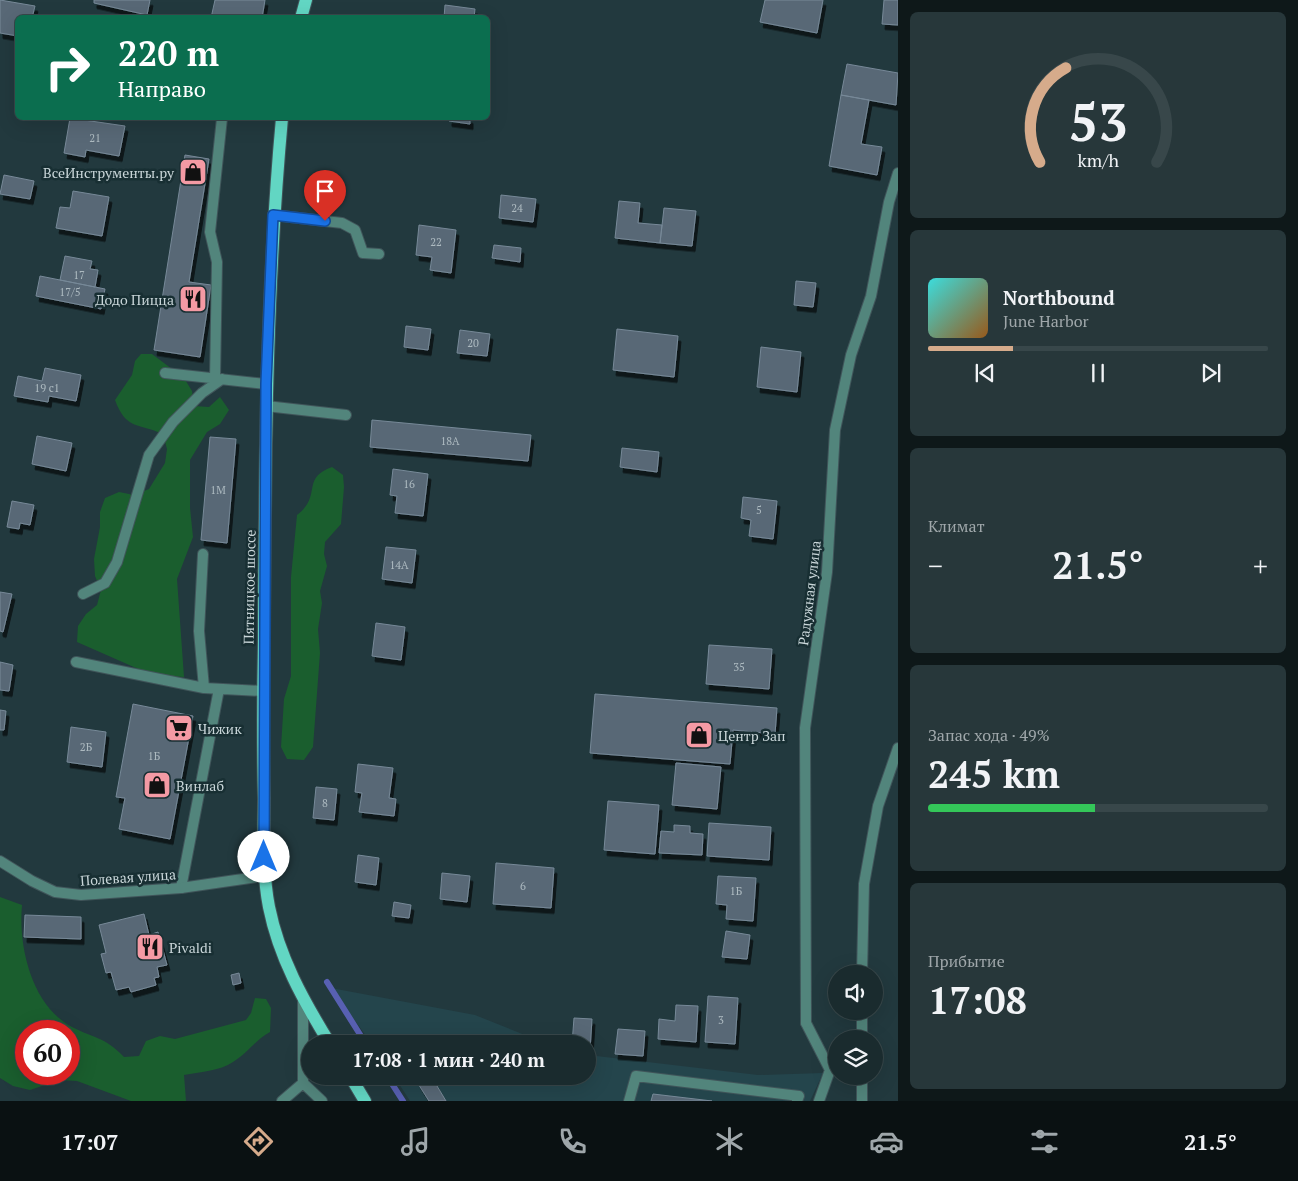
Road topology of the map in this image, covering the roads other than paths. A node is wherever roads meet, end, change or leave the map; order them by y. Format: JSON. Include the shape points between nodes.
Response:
{"nodes":[{"id":1,"x":306,"y":0,"type":"edge"},
{"id":2,"x":303,"y":15,"type":"edge"},
{"id":3,"x":222,"y":120,"type":"edge"},
{"id":4,"x":282,"y":120,"type":"edge"},
{"id":5,"x":898,"y":173,"type":"edge"},
{"id":6,"x":273,"y":215,"type":"junction"},
{"id":7,"x":379,"y":254,"type":"dead end"},
{"id":8,"x":165,"y":373,"type":"dead end"},
{"id":9,"x":219,"y":379,"type":"junction"},
{"id":10,"x":266,"y":384,"type":"junction"},
{"id":11,"x":266,"y":406,"type":"junction"},
{"id":12,"x":346,"y":415,"type":"dead end"},
{"id":13,"x":203,"y":554,"type":"dead end"},
{"id":14,"x":83,"y":594,"type":"dead end"},
{"id":15,"x":76,"y":662,"type":"dead end"},
{"id":16,"x":204,"y":688,"type":"junction"},
{"id":17,"x":219,"y":689,"type":"junction"},
{"id":18,"x":263,"y":691,"type":"junction"},
{"id":19,"x":898,"y":748,"type":"edge"},
{"id":20,"x":0,"y":862,"type":"edge"},
{"id":21,"x":264,"y":876,"type":"junction"},
{"id":22,"x":180,"y":888,"type":"junction"},
{"id":23,"x":862,"y":965,"type":"edge"},
{"id":24,"x":303,"y":1000,"type":"junction"},
{"id":25,"x":303,"y":1035,"type":"edge"},
{"id":26,"x":324,"y":1035,"type":"edge"},
{"id":27,"x":301,"y":1084,"type":"edge"},
{"id":28,"x":304,"y":1085,"type":"edge"},
{"id":29,"x":355,"y":1085,"type":"edge"},
{"id":30,"x":862,"y":1085,"type":"edge"},
{"id":31,"x":282,"y":1101,"type":"edge"},
{"id":32,"x":322,"y":1101,"type":"edge"},
{"id":33,"x":365,"y":1101,"type":"edge"},
{"id":34,"x":629,"y":1101,"type":"edge"},
{"id":35,"x":797,"y":1101,"type":"edge"},
{"id":36,"x":819,"y":1101,"type":"edge"},
{"id":37,"x":862,"y":1101,"type":"edge"}],
"edges":[{"from":1,"to":2,"type":"main road"},
{"from":3,"to":9,"type":"street","via":[[210,232],[217,262]]},
{"from":4,"to":6,"type":"main road","name":"Пятницкое шоссе"},
{"from":5,"to":36,"type":"street","name":"Радужная улица","via":[[835,430],[827,572],[805,728],[806,1023],[830,1070]]},
{"from":6,"to":7,"type":"street","via":[[342,224],[356,230],[363,253]]},
{"from":6,"to":10,"type":"main road","name":"Пятницкое шоссе"},
{"from":8,"to":9,"type":"street"},
{"from":9,"to":10,"type":"street"},
{"from":9,"to":14,"type":"street","via":[[173,422],[149,455],[116,562],[105,583]]},
{"from":10,"to":11,"type":"main road","name":"Пятницкое шоссе"},
{"from":11,"to":12,"type":"street"},
{"from":11,"to":18,"type":"main road","name":"Пятницкое шоссе"},
{"from":13,"to":16,"type":"street","via":[[199,631]]},
{"from":15,"to":16,"type":"street"},
{"from":16,"to":17,"type":"street"},
{"from":17,"to":18,"type":"street"},
{"from":17,"to":22,"type":"street"},
{"from":18,"to":21,"type":"main road","name":"Пятницкое шоссе"},
{"from":19,"to":23,"type":"street","via":[[878,806],[864,884]]},
{"from":20,"to":22,"type":"street","name":"Полевая улица","via":[[55,892],[81,895]]},
{"from":21,"to":22,"type":"street","name":"Полевая улица"},
{"from":21,"to":24,"type":"main road","name":"Пятницкое шоссе","via":[[277,939]]},
{"from":24,"to":25,"type":"street"},
{"from":24,"to":26,"type":"main road","name":"Пятницкое шоссе"},
{"from":27,"to":31,"type":"street"},
{"from":28,"to":32,"type":"street"},
{"from":29,"to":33,"type":"main road"},
{"from":30,"to":37,"type":"street"},
{"from":34,"to":35,"type":"street","via":[[636,1076],[799,1096]]}]}
